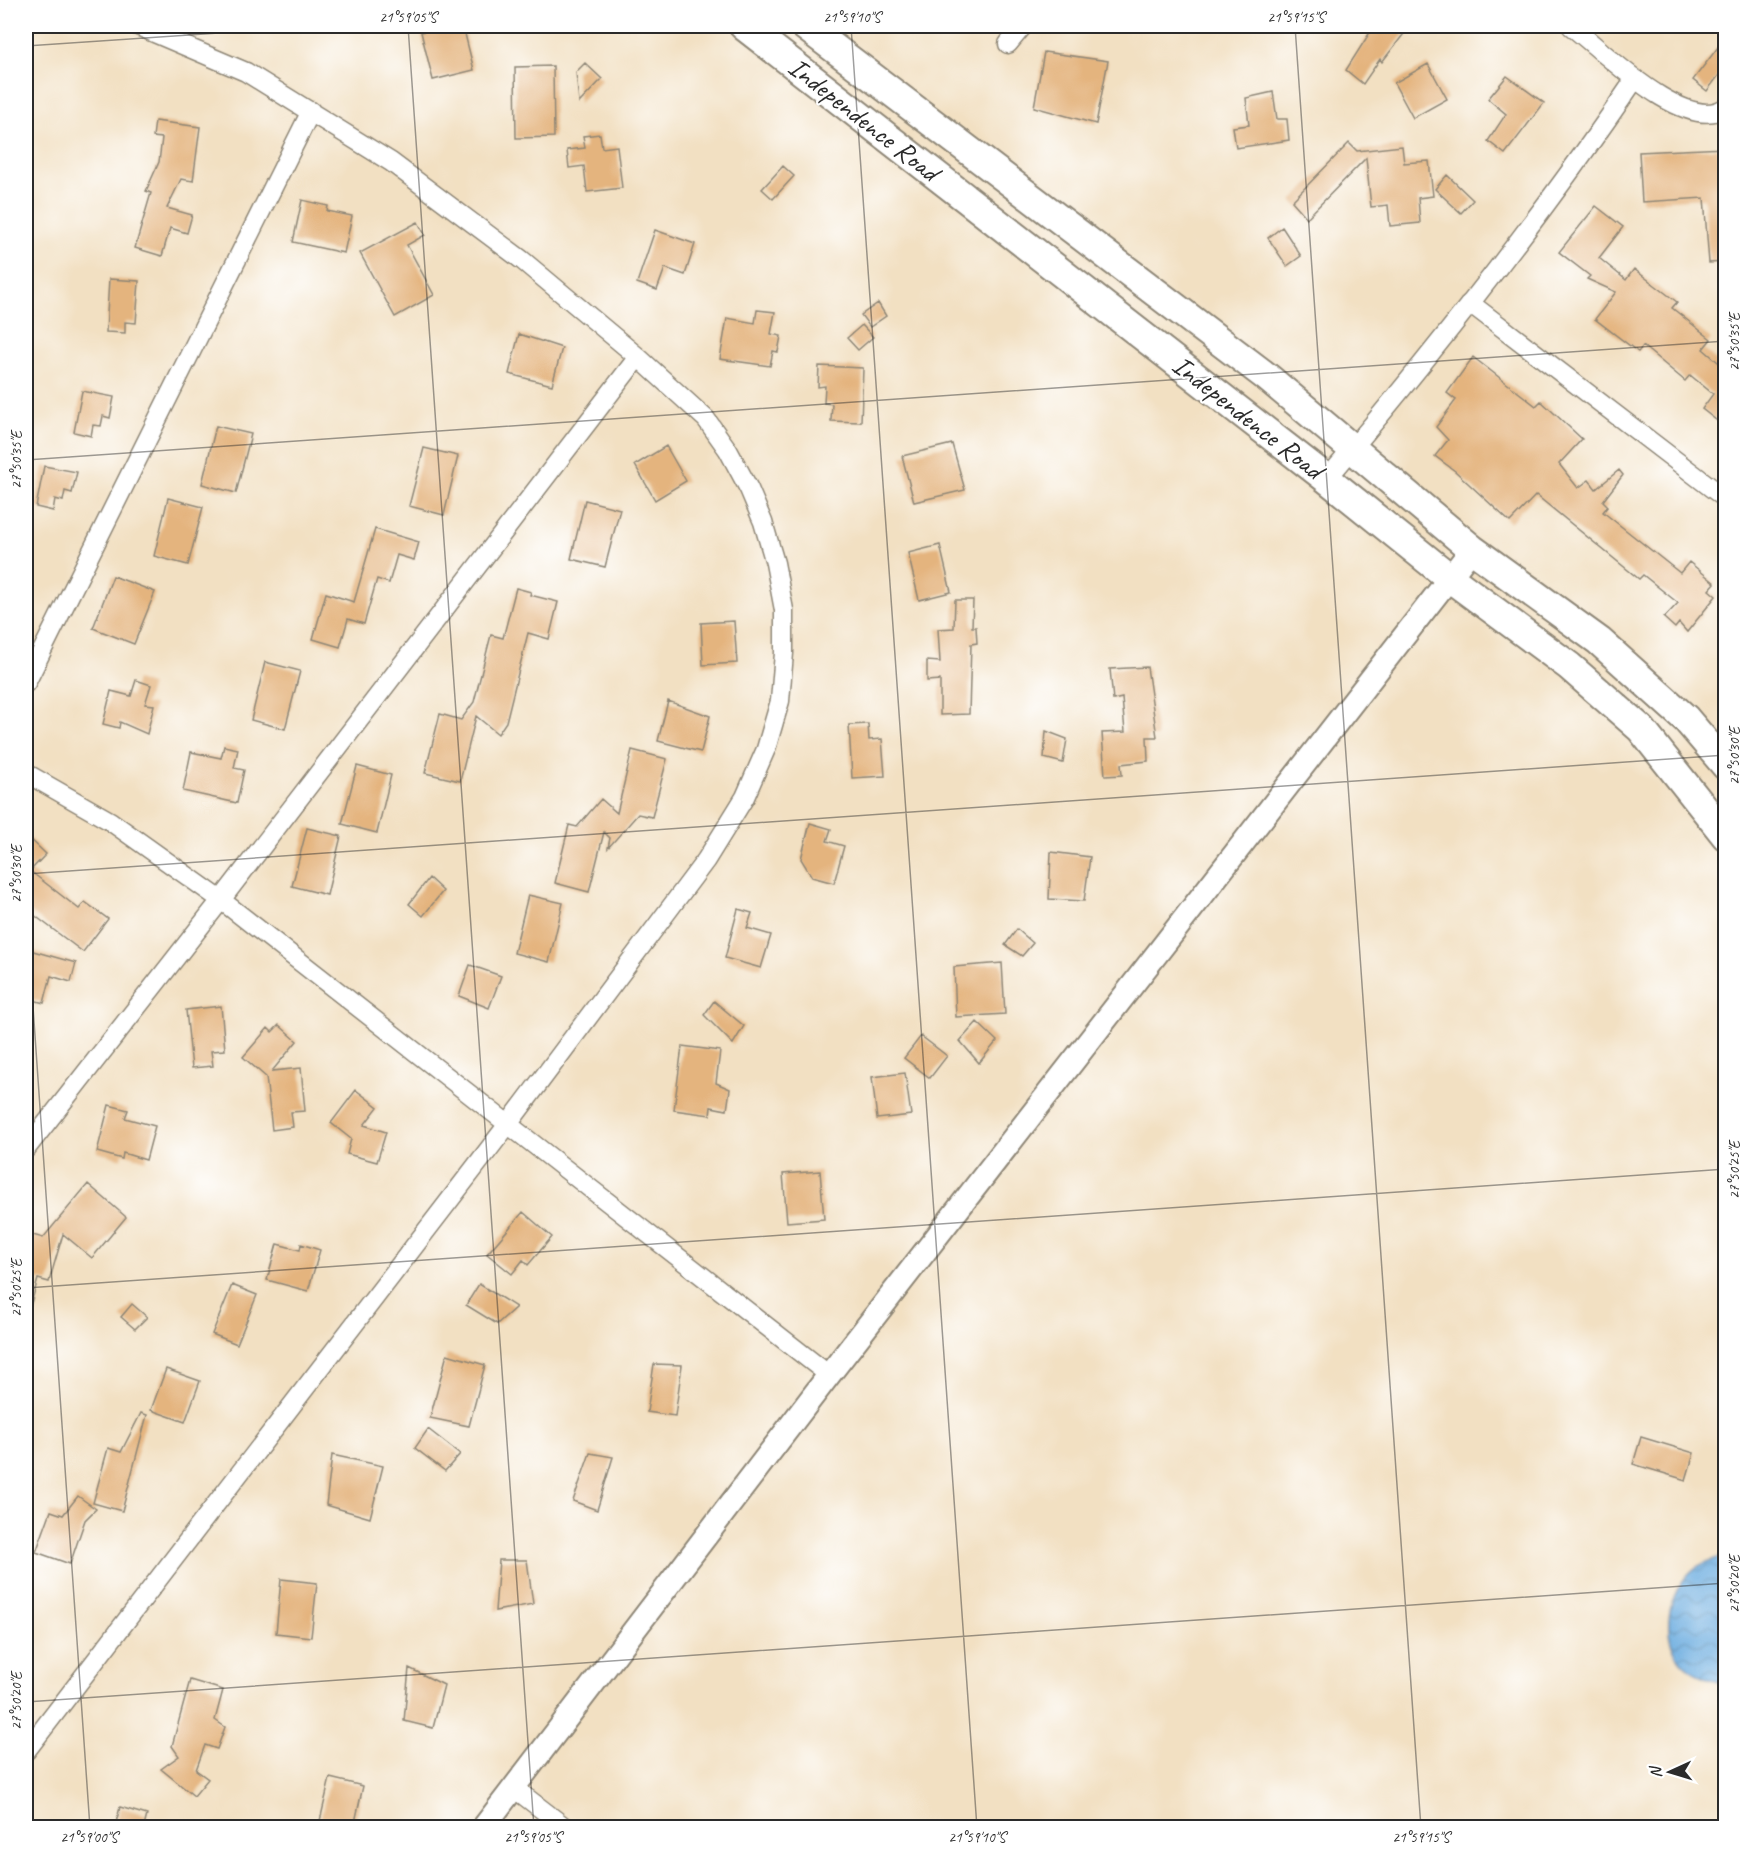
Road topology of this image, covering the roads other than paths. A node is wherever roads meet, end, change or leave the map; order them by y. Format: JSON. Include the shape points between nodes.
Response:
{"nodes":[{"id":1,"x":138,"y":26,"type":"edge"},
{"id":2,"x":744,"y":26,"type":"edge"},
{"id":3,"x":805,"y":26,"type":"edge"},
{"id":4,"x":1023,"y":26,"type":"edge"},
{"id":5,"x":1571,"y":26,"type":"edge"},
{"id":6,"x":1008,"y":44,"type":"dead end"},
{"id":7,"x":1635,"y":79,"type":"junction"},
{"id":8,"x":1725,"y":107,"type":"edge"},
{"id":9,"x":311,"y":111,"type":"junction"},
{"id":10,"x":1470,"y":303,"type":"junction"},
{"id":11,"x":638,"y":357,"type":"junction"},
{"id":12,"x":1352,"y":449,"type":"junction"},
{"id":13,"x":1327,"y":479,"type":"junction"},
{"id":14,"x":1725,"y":499,"type":"edge"},
{"id":15,"x":1472,"y":549,"type":"junction"},
{"id":16,"x":1450,"y":578,"type":"junction"},
{"id":17,"x":26,"y":682,"type":"edge"},
{"id":18,"x":1725,"y":766,"type":"edge"},
{"id":19,"x":26,"y":773,"type":"edge"},
{"id":20,"x":1725,"y":836,"type":"edge"},
{"id":21,"x":221,"y":900,"type":"junction"},
{"id":22,"x":509,"y":1123,"type":"junction"},
{"id":23,"x":26,"y":1149,"type":"edge"},
{"id":24,"x":830,"y":1375,"type":"junction"},
{"id":25,"x":26,"y":1751,"type":"edge"},
{"id":26,"x":514,"y":1788,"type":"junction"},
{"id":27,"x":483,"y":1827,"type":"edge"},
{"id":28,"x":566,"y":1827,"type":"edge"}],
"edges":[{"from":1,"to":9,"type":"street","via":[[246,72]]},
{"from":2,"to":13,"type":"main road","name":"Independence Road"},
{"from":3,"to":12,"type":"main road","name":"Independence Road","via":[[1267,377]]},
{"from":4,"to":6,"type":"street"},
{"from":5,"to":7,"type":"street"},
{"from":7,"to":8,"type":"street","via":[[1695,112],[1710,113]]},
{"from":7,"to":10,"type":"street","via":[[1591,146]]},
{"from":9,"to":11,"type":"street","via":[[391,162],[522,260]]},
{"from":9,"to":17,"type":"street"},
{"from":10,"to":12,"type":"street"},
{"from":10,"to":14,"type":"street"},
{"from":11,"to":21,"type":"street"},
{"from":11,"to":22,"type":"street","via":[[706,419],[728,450],[758,511],[775,563],[784,610],[780,701],[766,749],[745,797],[706,860]]},
{"from":12,"to":13,"type":"street"},
{"from":12,"to":15,"type":"main road","name":"Independence Road"},
{"from":13,"to":16,"type":"main road","name":"Independence Road"},
{"from":15,"to":16,"type":"street"},
{"from":15,"to":18,"type":"main road","name":"Independence Road","via":[[1599,641],[1686,719]]},
{"from":16,"to":20,"type":"main road","name":"Independence Road","via":[[1569,666],[1641,729]]},
{"from":16,"to":24,"type":"street"},
{"from":19,"to":21,"type":"street","via":[[110,821]]},
{"from":21,"to":22,"type":"street"},
{"from":21,"to":23,"type":"street"},
{"from":22,"to":24,"type":"street"},
{"from":22,"to":25,"type":"street"},
{"from":24,"to":26,"type":"street"},
{"from":26,"to":27,"type":"street"},
{"from":26,"to":28,"type":"street"}]}
